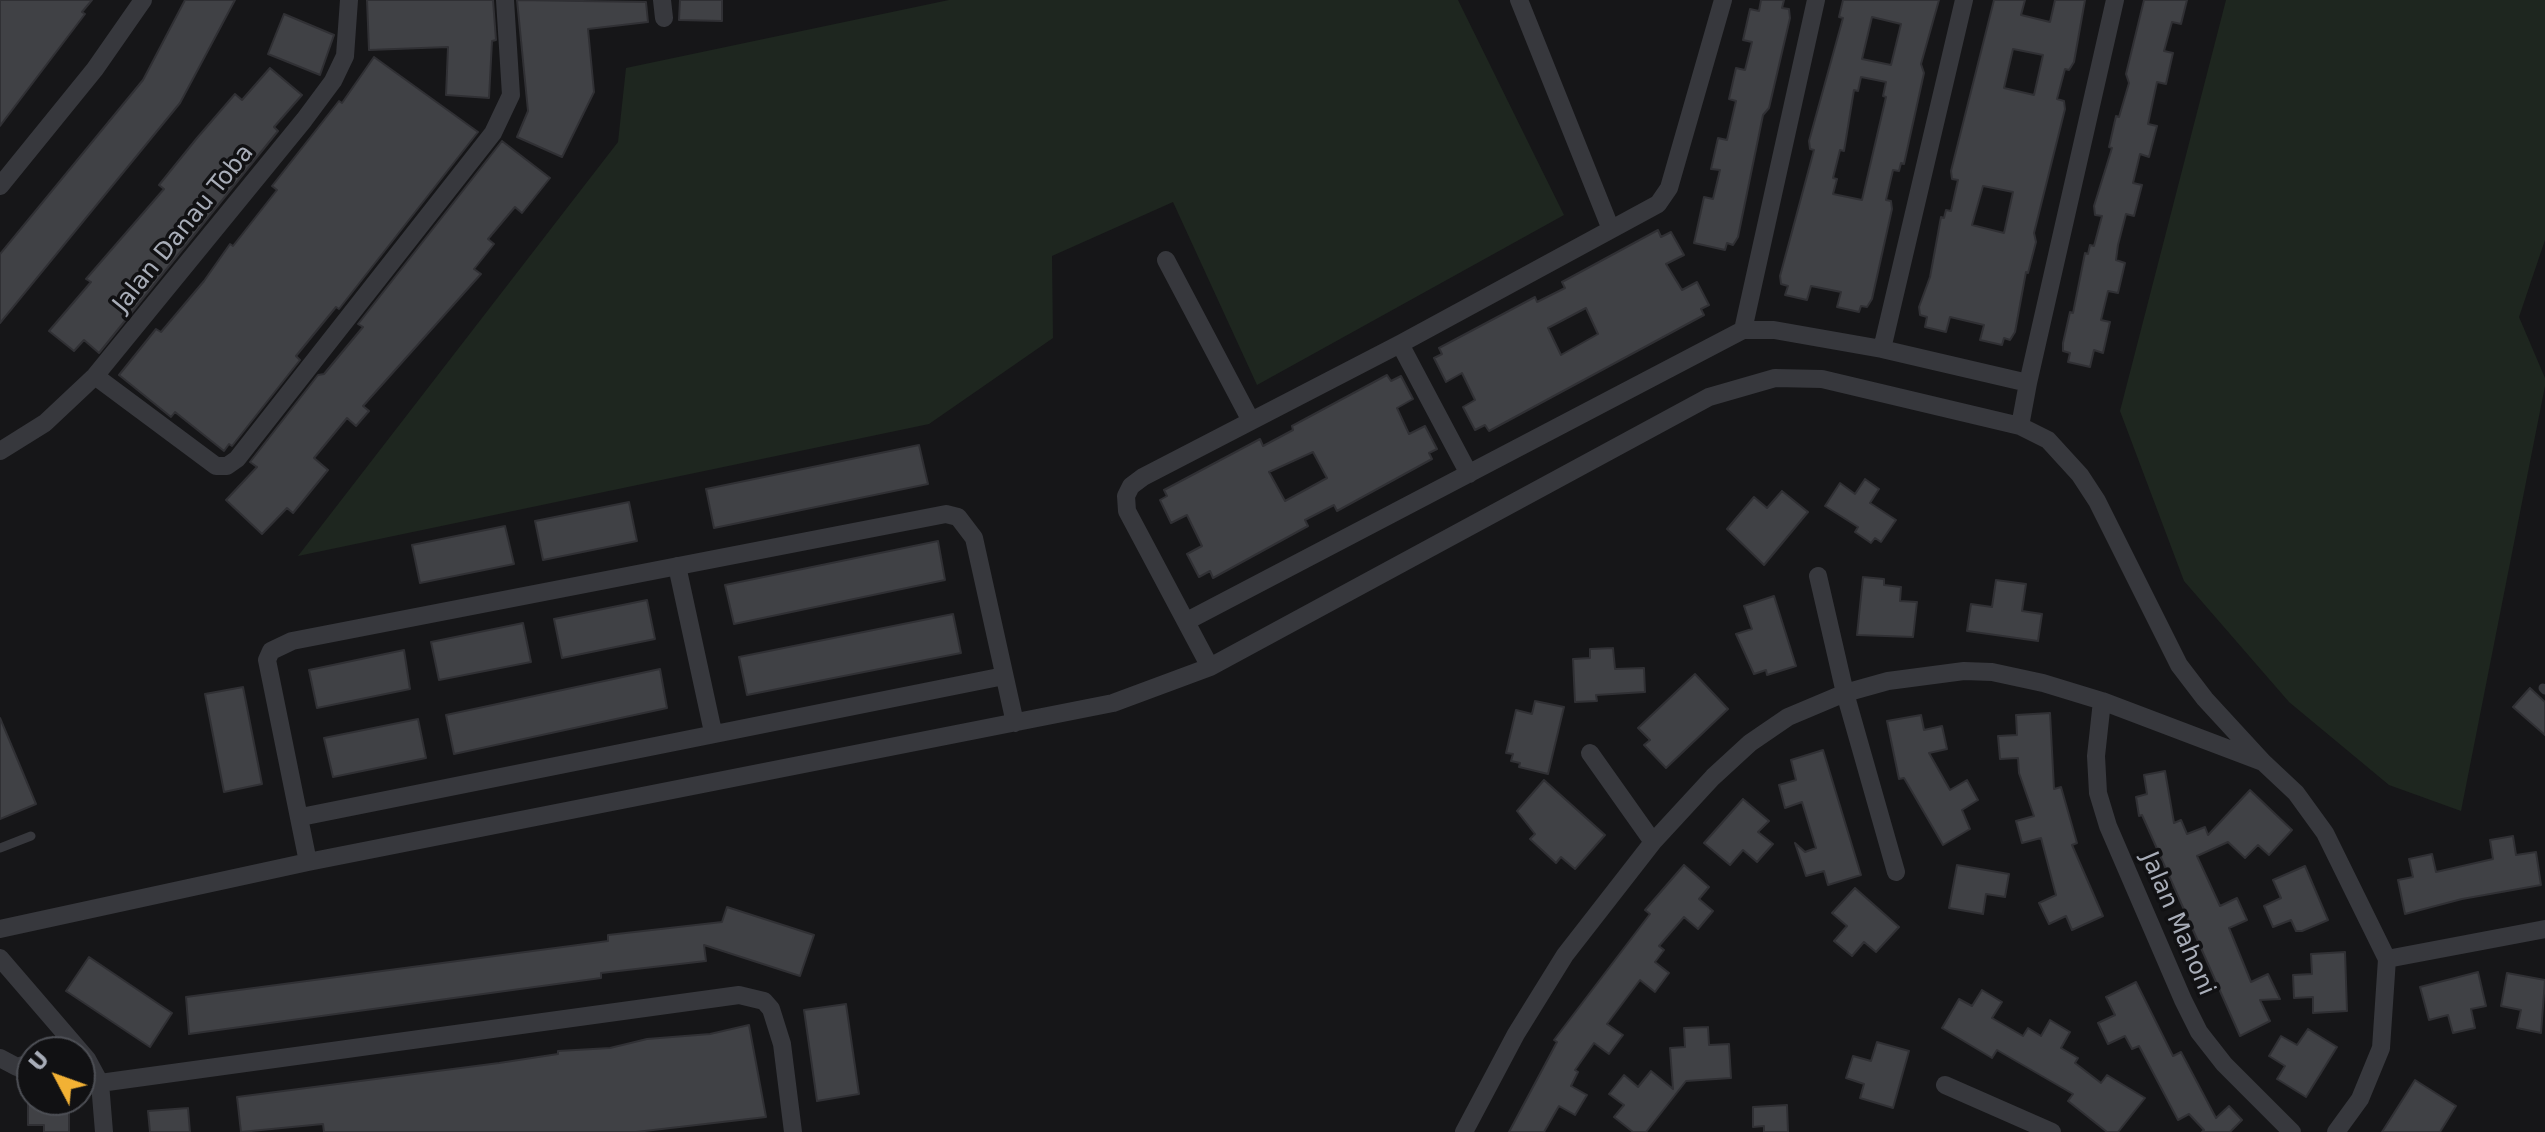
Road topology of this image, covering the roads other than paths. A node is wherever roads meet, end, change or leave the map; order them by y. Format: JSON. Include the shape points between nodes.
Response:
{"nodes":[{"id":1,"x":143,"y":0,"type":"edge"},
{"id":2,"x":349,"y":0,"type":"edge"},
{"id":3,"x":505,"y":0,"type":"edge"},
{"id":4,"x":1519,"y":0,"type":"edge"},
{"id":5,"x":1723,"y":0,"type":"edge"},
{"id":6,"x":1816,"y":0,"type":"edge"},
{"id":7,"x":1964,"y":0,"type":"edge"},
{"id":8,"x":2115,"y":0,"type":"edge"},
{"id":9,"x":0,"y":186,"type":"edge"},
{"id":10,"x":1610,"y":227,"type":"junction"},
{"id":11,"x":1166,"y":260,"type":"dead end"},
{"id":12,"x":1743,"y":330,"type":"junction"},
{"id":13,"x":1400,"y":344,"type":"junction"},
{"id":14,"x":1882,"y":349,"type":"junction"},
{"id":15,"x":95,"y":376,"type":"junction"},
{"id":16,"x":2028,"y":383,"type":"junction"},
{"id":17,"x":1250,"y":419,"type":"junction"},
{"id":18,"x":2020,"y":426,"type":"junction"},
{"id":19,"x":0,"y":451,"type":"edge"},
{"id":20,"x":1469,"y":474,"type":"junction"},
{"id":21,"x":677,"y":566,"type":"junction"},
{"id":22,"x":1818,"y":576,"type":"dead end"},
{"id":23,"x":1187,"y":621,"type":"junction"},
{"id":24,"x":1210,"y":667,"type":"junction"},
{"id":25,"x":1004,"y":676,"type":"junction"},
{"id":26,"x":1845,"y":693,"type":"junction"},
{"id":27,"x":2205,"y":699,"type":"junction"},
{"id":28,"x":2102,"y":701,"type":"junction"},
{"id":29,"x":1015,"y":723,"type":"junction"},
{"id":30,"x":713,"y":732,"type":"junction"},
{"id":31,"x":2190,"y":734,"type":"junction"},
{"id":32,"x":1590,"y":753,"type":"dead end"},
{"id":33,"x":2263,"y":762,"type":"junction"},
{"id":34,"x":301,"y":817,"type":"junction"},
{"id":35,"x":31,"y":836,"type":"dead end"},
{"id":36,"x":1653,"y":842,"type":"junction"},
{"id":37,"x":0,"y":848,"type":"edge"},
{"id":38,"x":308,"y":862,"type":"junction"},
{"id":39,"x":1896,"y":872,"type":"dead end"},
{"id":40,"x":0,"y":929,"type":"edge"},
{"id":41,"x":2545,"y":929,"type":"edge"},
{"id":42,"x":0,"y":958,"type":"edge"},
{"id":43,"x":2387,"y":959,"type":"junction"},
{"id":44,"x":65,"y":1036,"type":"edge"},
{"id":45,"x":96,"y":1076,"type":"edge"},
{"id":46,"x":100,"y":1083,"type":"junction"},
{"id":47,"x":1945,"y":1085,"type":"dead end"},
{"id":48,"x":104,"y":1132,"type":"edge"},
{"id":49,"x":793,"y":1132,"type":"edge"},
{"id":50,"x":1464,"y":1132,"type":"edge"},
{"id":51,"x":2052,"y":1132,"type":"edge"},
{"id":52,"x":2292,"y":1132,"type":"edge"},
{"id":53,"x":2336,"y":1132,"type":"edge"}],
"edges":[{"from":1,"to":9,"type":"street","via":[[95,69]]},
{"from":2,"to":15,"type":"street","name":"Jalan Danau Toba","via":[[345,56],[333,81]]},
{"from":3,"to":15,"type":"street","via":[[511,95],[493,133],[237,459],[216,466]]},
{"from":4,"to":10,"type":"street"},
{"from":5,"to":10,"type":"street","via":[[1669,188],[1658,204]]},
{"from":6,"to":12,"type":"street"},
{"from":7,"to":14,"type":"street"},
{"from":8,"to":16,"type":"street"},
{"from":10,"to":13,"type":"street"},
{"from":11,"to":17,"type":"street"},
{"from":12,"to":14,"type":"street","via":[[1774,330]]},
{"from":12,"to":20,"type":"street"},
{"from":13,"to":17,"type":"street"},
{"from":13,"to":20,"type":"street"},
{"from":14,"to":16,"type":"street"},
{"from":15,"to":19,"type":"street","name":"Jalan Danau Toba","via":[[45,423]]},
{"from":16,"to":18,"type":"street"},
{"from":17,"to":23,"type":"street","via":[[1143,477],[1126,496],[1127,511]]},
{"from":18,"to":24,"type":"street","via":[[1822,379],[1775,378],[1743,385],[1653,426]]},
{"from":18,"to":27,"type":"street","via":[[2048,440],[2080,475],[2157,626]]},
{"from":20,"to":23,"type":"street"},
{"from":21,"to":25,"type":"street","via":[[931,515],[958,517],[974,538]]},
{"from":21,"to":30,"type":"street"},
{"from":21,"to":34,"type":"street","via":[[280,645],[271,651],[269,673]]},
{"from":22,"to":26,"type":"street"},
{"from":23,"to":24,"type":"street"},
{"from":24,"to":29,"type":"street","via":[[1113,703]]},
{"from":25,"to":29,"type":"street"},
{"from":25,"to":30,"type":"street"},
{"from":26,"to":28,"type":"street","via":[[1928,673],[1964,671],[2030,680]]},
{"from":26,"to":36,"type":"street","via":[[1788,717],[1750,743]]},
{"from":26,"to":39,"type":"street"},
{"from":27,"to":31,"type":"street"},
{"from":27,"to":33,"type":"street"},
{"from":28,"to":31,"type":"street"},
{"from":28,"to":52,"type":"street","name":"Jalan Mahoni","via":[[2098,793],[2183,1000],[2224,1064]]},
{"from":29,"to":38,"type":"street"},
{"from":30,"to":34,"type":"street"},
{"from":31,"to":33,"type":"street"},
{"from":32,"to":36,"type":"street"},
{"from":33,"to":43,"type":"street","via":[[2296,793],[2325,833]]},
{"from":34,"to":38,"type":"street"},
{"from":35,"to":37,"type":"lane"},
{"from":36,"to":50,"type":"street","via":[[1565,955]]},
{"from":38,"to":40,"type":"street"},
{"from":41,"to":43,"type":"street"},
{"from":42,"to":44,"type":"street"},
{"from":43,"to":53,"type":"street","via":[[2381,1048],[2360,1099]]},
{"from":45,"to":46,"type":"street"},
{"from":46,"to":48,"type":"street"},
{"from":46,"to":49,"type":"street","via":[[739,995],[764,1001],[771,1009],[782,1044]]},
{"from":47,"to":51,"type":"street"}]}
